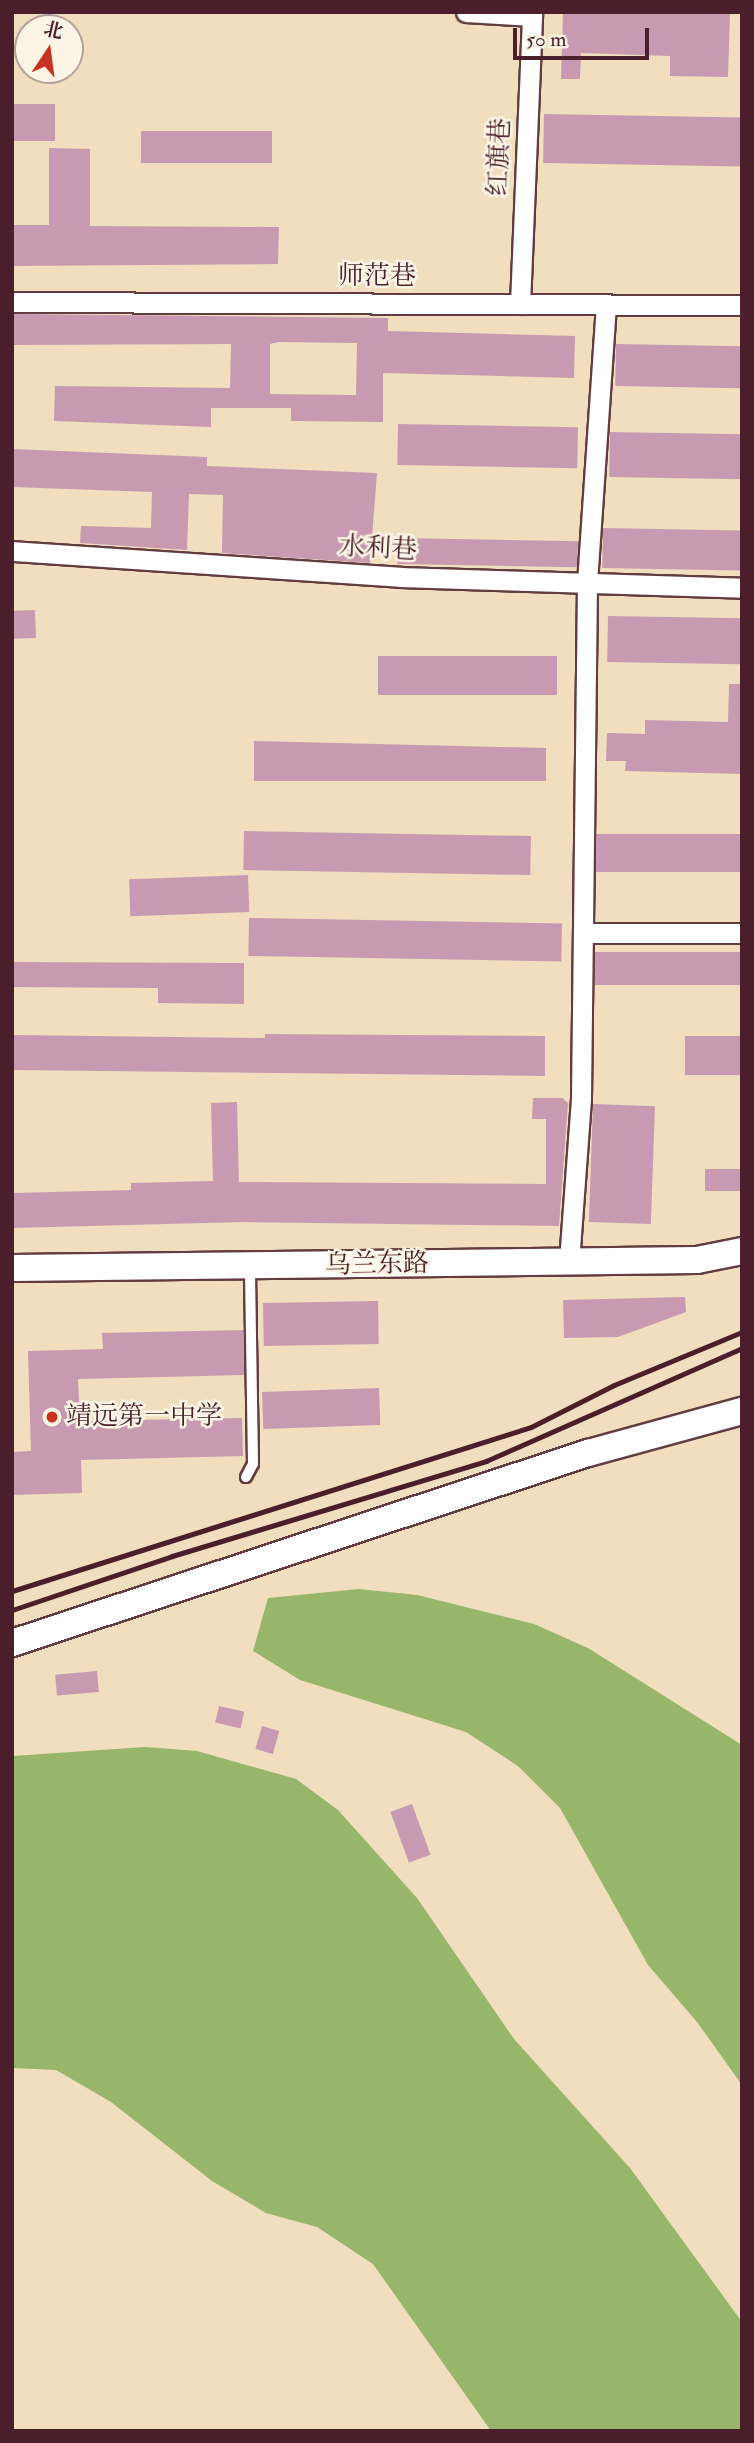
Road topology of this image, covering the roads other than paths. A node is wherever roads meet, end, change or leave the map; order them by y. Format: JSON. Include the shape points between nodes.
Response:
{"nodes":[{"id":1,"x":466,"y":12,"type":"edge"},
{"id":2,"x":532,"y":14,"type":"edge"},
{"id":3,"x":12,"y":302,"type":"edge"},
{"id":4,"x":520,"y":304,"type":"junction"},
{"id":5,"x":606,"y":305,"type":"junction"},
{"id":6,"x":742,"y":305,"type":"edge"},
{"id":7,"x":12,"y":551,"type":"edge"},
{"id":8,"x":587,"y":583,"type":"junction"},
{"id":9,"x":742,"y":589,"type":"edge"},
{"id":10,"x":583,"y":933,"type":"junction"},
{"id":11,"x":742,"y":933,"type":"edge"},
{"id":12,"x":742,"y":1251,"type":"edge"},
{"id":13,"x":569,"y":1262,"type":"junction"},
{"id":14,"x":250,"y":1267,"type":"junction"},
{"id":15,"x":12,"y":1268,"type":"edge"},
{"id":16,"x":742,"y":1412,"type":"edge"},
{"id":17,"x":246,"y":1477,"type":"dead end"},
{"id":18,"x":12,"y":1643,"type":"edge"}],
"edges":[{"from":1,"to":2,"type":"street"},
{"from":2,"to":4,"type":"street","name":"红旗巷"},
{"from":3,"to":4,"type":"street","name":"师范巷"},
{"from":4,"to":5,"type":"street","name":"师范巷"},
{"from":5,"to":6,"type":"street","name":"师范巷"},
{"from":5,"to":8,"type":"street"},
{"from":7,"to":8,"type":"street","name":"水利巷","via":[[401,577]]},
{"from":8,"to":9,"type":"street","name":"水利巷"},
{"from":8,"to":10,"type":"street"},
{"from":10,"to":11,"type":"street"},
{"from":10,"to":13,"type":"street","via":[[581,1097]]},
{"from":12,"to":13,"type":"main road","name":"乌兰东路","via":[[697,1260]]},
{"from":13,"to":14,"type":"main road","name":"乌兰东路"},
{"from":14,"to":15,"type":"main road","name":"乌兰东路"},
{"from":14,"to":17,"type":"lane","via":[[253,1464]]},
{"from":16,"to":18,"type":"main road","via":[[588,1453]]}]}
